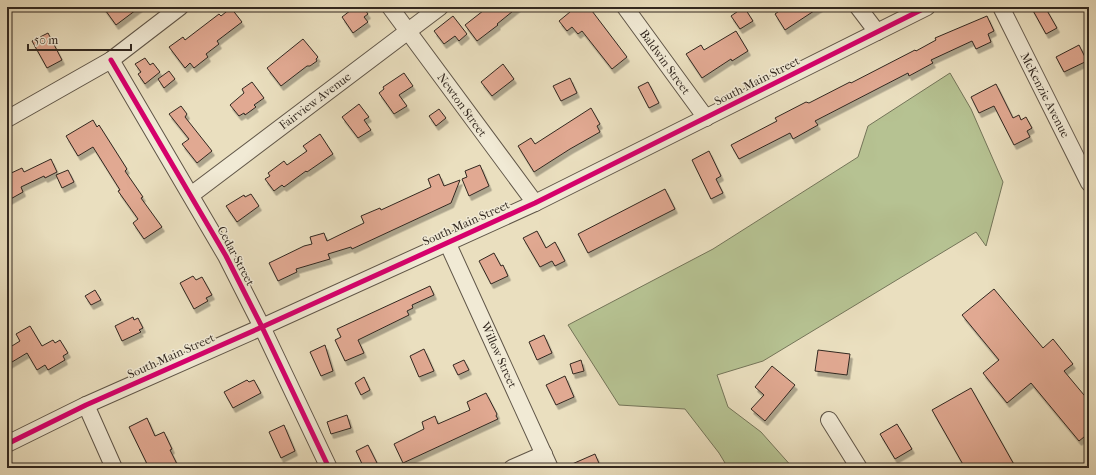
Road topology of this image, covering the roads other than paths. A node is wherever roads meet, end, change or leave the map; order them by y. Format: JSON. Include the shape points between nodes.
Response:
{"nodes":[{"id":1,"x":180,"y":7,"type":"edge"},
{"id":2,"x":390,"y":7,"type":"edge"},
{"id":3,"x":440,"y":7,"type":"edge"},
{"id":4,"x":625,"y":7,"type":"edge"},
{"id":5,"x":858,"y":7,"type":"edge"},
{"id":6,"x":927,"y":7,"type":"edge"},
{"id":7,"x":1000,"y":7,"type":"edge"},
{"id":8,"x":408,"y":31,"type":"junction"},
{"id":9,"x":876,"y":32,"type":"junction"},
{"id":10,"x":111,"y":60,"type":"junction"},
{"id":11,"x":706,"y":118,"type":"junction"},
{"id":12,"x":7,"y":119,"type":"edge"},
{"id":13,"x":1089,"y":183,"type":"edge"},
{"id":14,"x":191,"y":195,"type":"junction"},
{"id":15,"x":535,"y":203,"type":"junction"},
{"id":16,"x":447,"y":242,"type":"junction"},
{"id":17,"x":262,"y":327,"type":"junction"},
{"id":18,"x":86,"y":405,"type":"junction"},
{"id":19,"x":830,"y":420,"type":"dead end"},
{"id":20,"x":7,"y":444,"type":"edge"},
{"id":21,"x":547,"y":461,"type":"edge"},
{"id":22,"x":114,"y":468,"type":"edge"},
{"id":23,"x":329,"y":468,"type":"edge"},
{"id":24,"x":512,"y":468,"type":"edge"},
{"id":25,"x":859,"y":468,"type":"edge"}],
"edges":[{"from":1,"to":10,"type":"street"},
{"from":2,"to":8,"type":"street","name":"Newton Street"},
{"from":3,"to":8,"type":"street","name":"Fairview Avenue"},
{"from":4,"to":11,"type":"street","name":"Baldwin Street"},
{"from":5,"to":9,"type":"street"},
{"from":6,"to":9,"type":"street","name":"South Main Street"},
{"from":7,"to":13,"type":"street","name":"McKenzie Avenue"},
{"from":8,"to":14,"type":"street","name":"Fairview Avenue"},
{"from":8,"to":15,"type":"street","name":"Newton Street"},
{"from":9,"to":11,"type":"street","name":"South Main Street"},
{"from":10,"to":12,"type":"street"},
{"from":10,"to":14,"type":"street","name":"Cedar Street"},
{"from":11,"to":15,"type":"street","name":"South Main Street"},
{"from":14,"to":17,"type":"street","name":"Cedar Street"},
{"from":15,"to":16,"type":"street","name":"South Main Street"},
{"from":16,"to":17,"type":"street","name":"South Main Street"},
{"from":16,"to":21,"type":"street","name":"Willow Street"},
{"from":17,"to":18,"type":"street","name":"South Main Street"},
{"from":17,"to":23,"type":"street","name":"Cedar Street"},
{"from":18,"to":20,"type":"street","name":"South Main Street"},
{"from":18,"to":22,"type":"street"},
{"from":19,"to":25,"type":"street"},
{"from":21,"to":24,"type":"street"}]}
